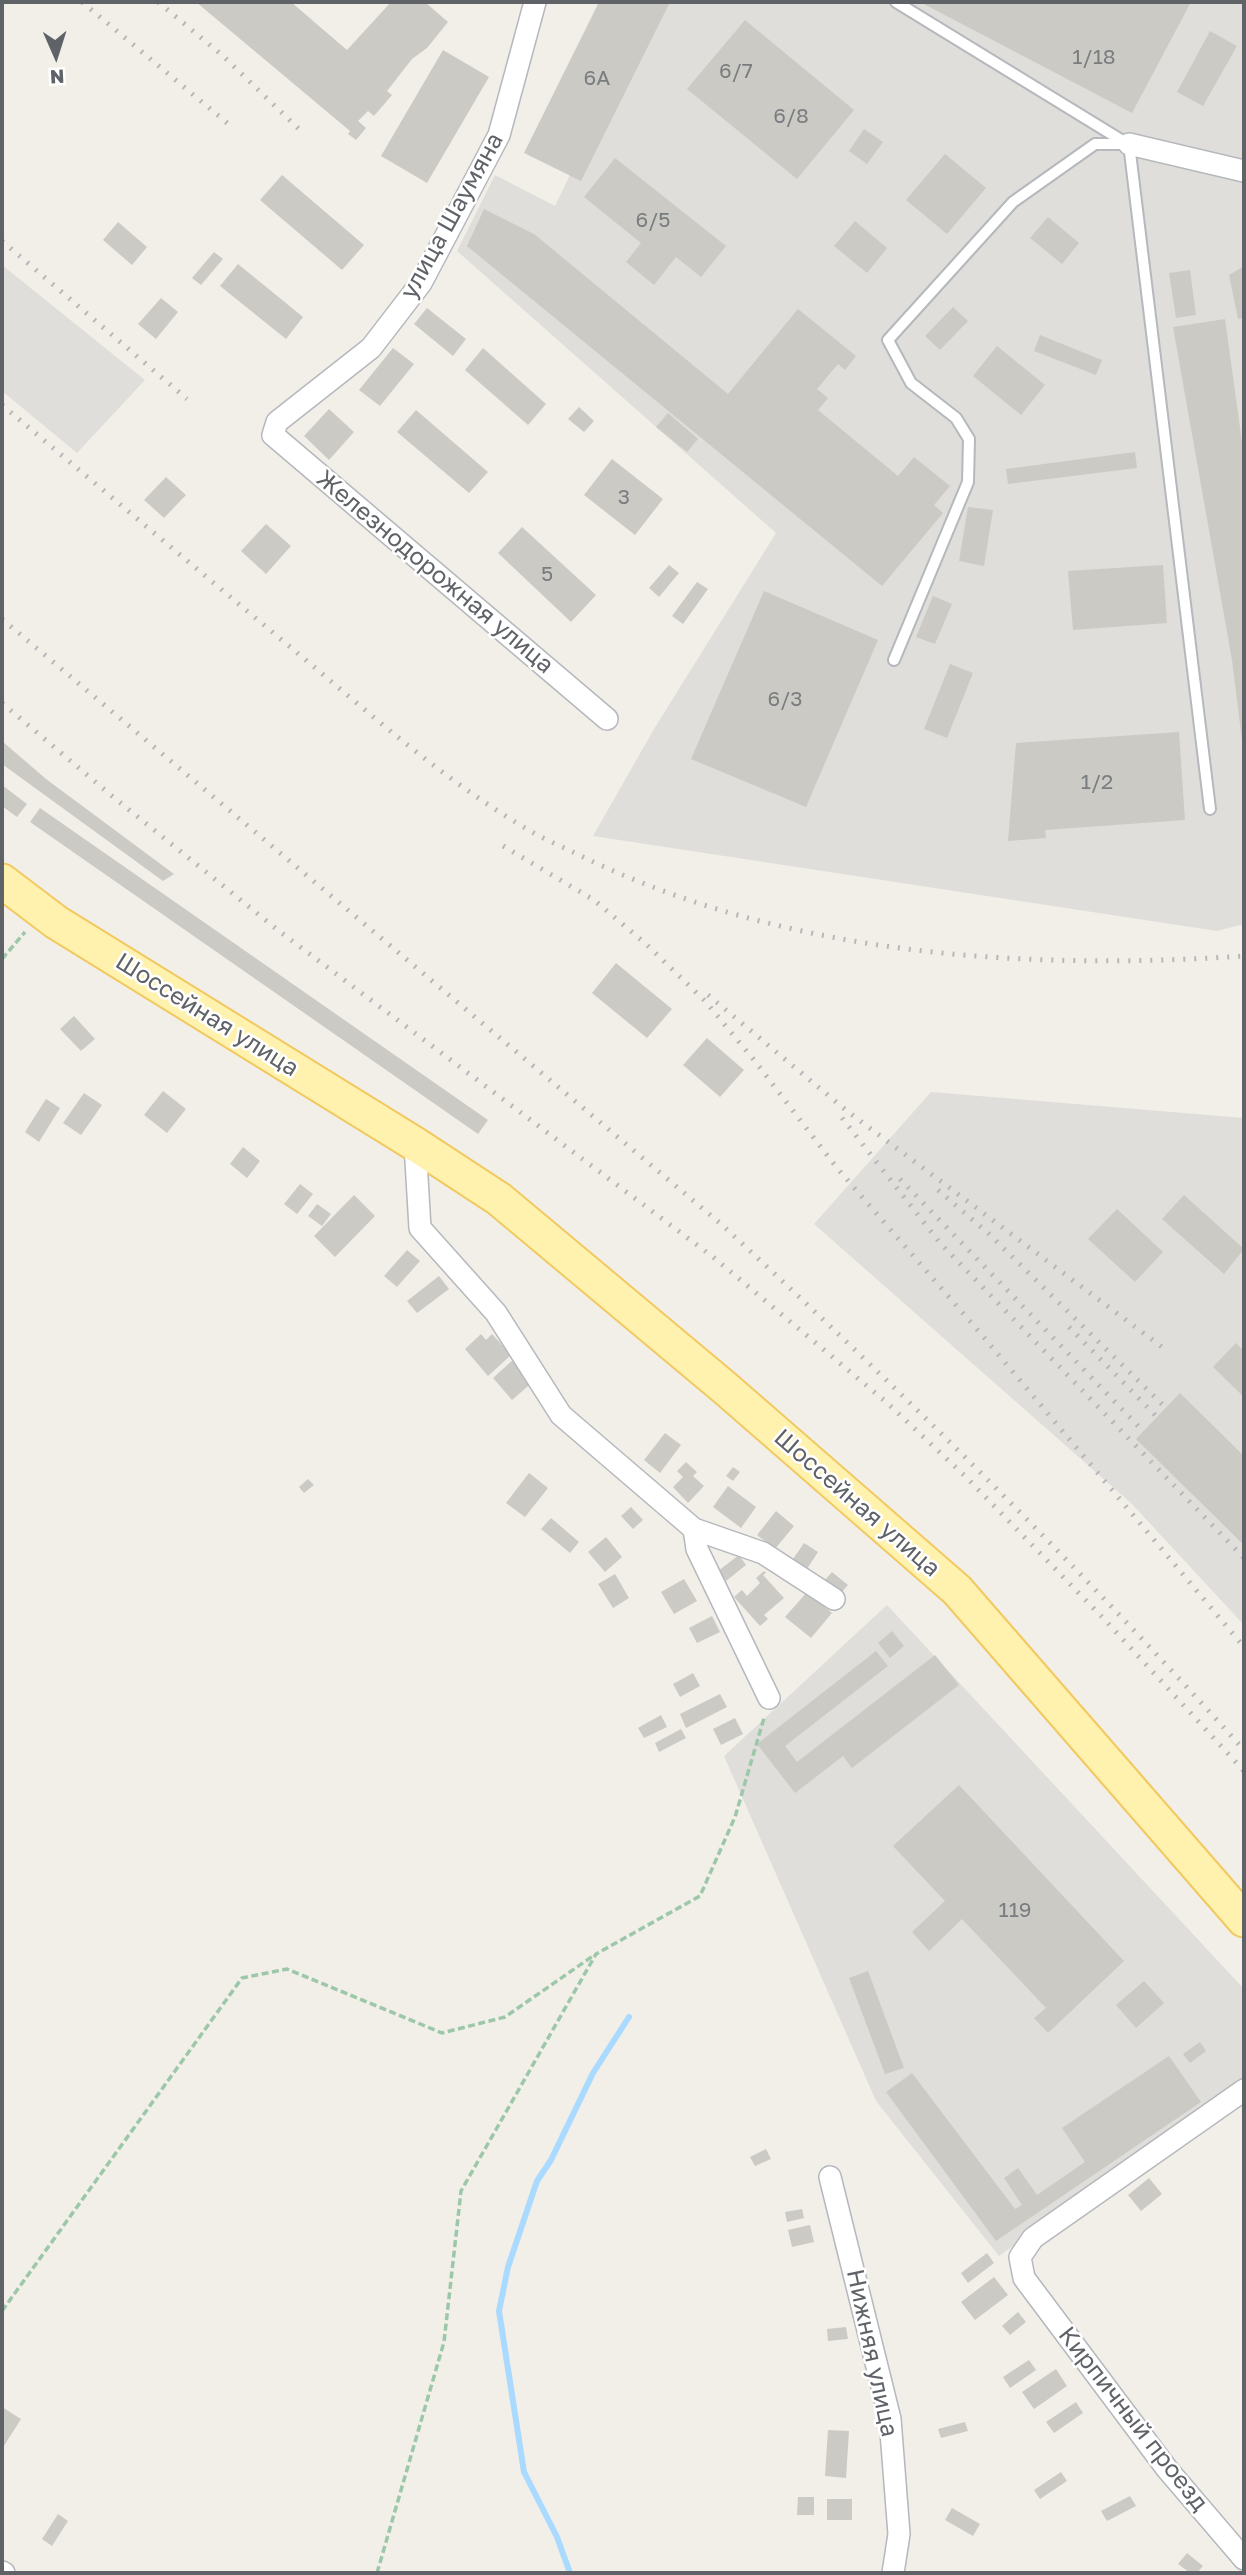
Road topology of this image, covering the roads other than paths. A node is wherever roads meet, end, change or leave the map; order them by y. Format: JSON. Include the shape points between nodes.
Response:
{"nodes":[{"id":1,"x":535,"y":2,"type":"edge"},
{"id":2,"x":895,"y":2,"type":"edge"},
{"id":3,"x":1129,"y":144,"type":"junction"},
{"id":4,"x":1244,"y":171,"type":"edge"},
{"id":5,"x":277,"y":422,"type":"joint"},
{"id":6,"x":894,"y":660,"type":"dead end"},
{"id":7,"x":607,"y":719,"type":"dead end"},
{"id":8,"x":1210,"y":809,"type":"dead end"},
{"id":9,"x":2,"y":881,"type":"edge"},
{"id":10,"x":415,"y":1144,"type":"junction"},
{"id":11,"x":694,"y":1529,"type":"junction"},
{"id":12,"x":834,"y":1599,"type":"dead end"},
{"id":13,"x":769,"y":1698,"type":"road end"},
{"id":14,"x":1244,"y":1920,"type":"edge"},
{"id":15,"x":1244,"y":2090,"type":"edge"},
{"id":16,"x":831,"y":2177,"type":"dead end"},
{"id":17,"x":1244,"y":2559,"type":"edge"},
{"id":18,"x":893,"y":2573,"type":"edge"}],
"edges":[{"from":1,"to":5,"type":"street","name":"улица Шаумяна","via":[[499,135],[421,283],[371,348]]},
{"from":2,"to":3,"type":"lane"},
{"from":3,"to":4,"type":"street"},
{"from":3,"to":6,"type":"lane","via":[[1095,144],[1013,202],[888,340],[911,383],[956,418],[969,439],[968,482]]},
{"from":3,"to":8,"type":"lane"},
{"from":5,"to":7,"type":"street","name":"Железнодорожная улица","via":[[272,435]]},
{"from":9,"to":10,"type":"main road","name":"Шоссейная улица","via":[[42,911]]},
{"from":10,"to":11,"type":"street","via":[[420,1228],[496,1313],[561,1415]]},
{"from":10,"to":14,"type":"main road","name":"Шоссейная улица","via":[[499,1199],[957,1590]]},
{"from":11,"to":12,"type":"street","via":[[763,1553]]},
{"from":11,"to":13,"type":"street","via":[[697,1549]]},
{"from":15,"to":17,"type":"street","name":"Кирпичный проезд","via":[[1034,2238],[1020,2257],[1024,2278],[1167,2469]]},
{"from":16,"to":18,"type":"street","name":"Нижняя улица","via":[[890,2419],[899,2534]]}]}
